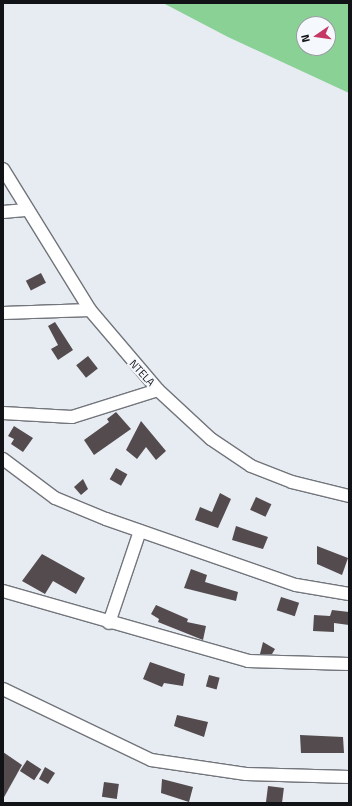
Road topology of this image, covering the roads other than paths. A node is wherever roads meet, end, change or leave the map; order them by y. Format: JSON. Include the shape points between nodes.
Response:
{"nodes":[{"id":1,"x":3,"y":169,"type":"edge"},
{"id":2,"x":28,"y":210,"type":"junction"},
{"id":3,"x":3,"y":212,"type":"edge"},
{"id":4,"x":90,"y":310,"type":"junction"},
{"id":5,"x":3,"y":313,"type":"edge"},
{"id":6,"x":158,"y":390,"type":"junction"},
{"id":7,"x":3,"y":413,"type":"edge"},
{"id":8,"x":3,"y":459,"type":"edge"},
{"id":9,"x":349,"y":496,"type":"edge"},
{"id":10,"x":140,"y":531,"type":"junction"},
{"id":11,"x":3,"y":591,"type":"edge"},
{"id":12,"x":349,"y":594,"type":"edge"},
{"id":13,"x":109,"y":623,"type":"junction"},
{"id":14,"x":349,"y":664,"type":"edge"},
{"id":15,"x":3,"y":689,"type":"edge"},
{"id":16,"x":349,"y":777,"type":"edge"}],
"edges":[{"from":1,"to":2,"type":"street","name":"NTELA"},
{"from":2,"to":3,"type":"street"},
{"from":2,"to":4,"type":"street","name":"NTELA"},
{"from":4,"to":5,"type":"street"},
{"from":4,"to":6,"type":"street","name":"NTELA"},
{"from":6,"to":7,"type":"street","via":[[72,417]]},
{"from":6,"to":9,"type":"street","name":"NTELA","via":[[211,439],[251,466],[292,482]]},
{"from":8,"to":10,"type":"street","via":[[55,498]]},
{"from":10,"to":12,"type":"street","via":[[296,585]]},
{"from":10,"to":13,"type":"street"},
{"from":11,"to":13,"type":"street"},
{"from":13,"to":14,"type":"street","via":[[248,661]]},
{"from":15,"to":16,"type":"street","via":[[151,760],[246,774]]}]}
